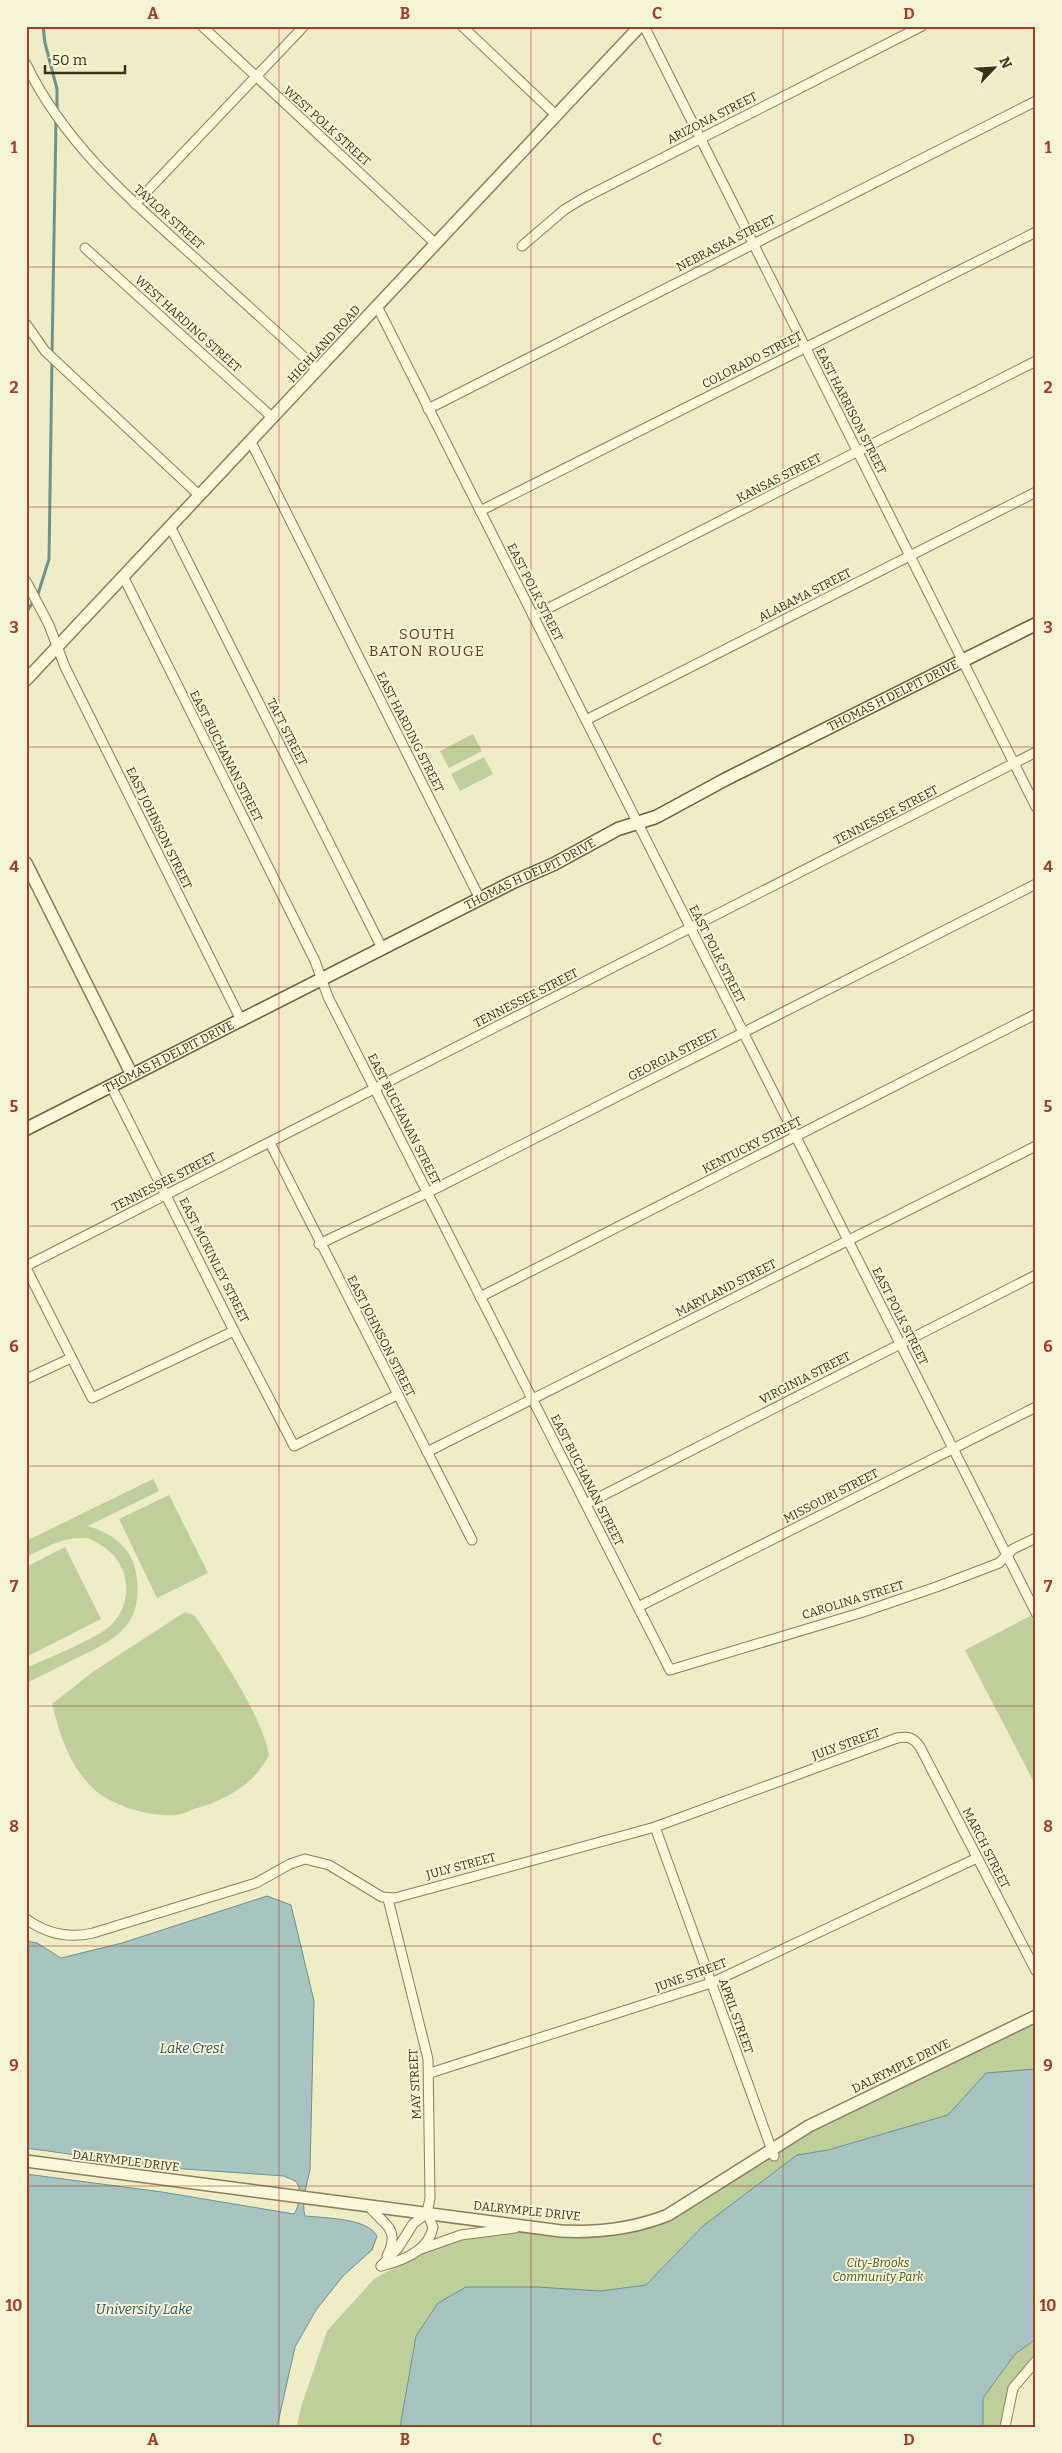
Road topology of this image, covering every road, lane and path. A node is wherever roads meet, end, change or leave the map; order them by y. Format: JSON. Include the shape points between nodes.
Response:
{"nodes":[{"id":1,"x":202,"y":26,"type":"edge"},
{"id":2,"x":304,"y":26,"type":"edge"},
{"id":3,"x":462,"y":26,"type":"edge"},
{"id":4,"x":640,"y":26,"type":"edge"},
{"id":5,"x":644,"y":26,"type":"edge"},
{"id":6,"x":922,"y":26,"type":"edge"},
{"id":7,"x":26,"y":64,"type":"edge"},
{"id":8,"x":256,"y":77,"type":"junction"},
{"id":9,"x":1036,"y":102,"type":"edge"},
{"id":10,"x":557,"y":116,"type":"junction"},
{"id":11,"x":700,"y":138,"type":"junction"},
{"id":12,"x":135,"y":204,"type":"junction"},
{"id":13,"x":1036,"y":232,"type":"edge"},
{"id":14,"x":436,"y":244,"type":"junction"},
{"id":15,"x":752,"y":244,"type":"junction"},
{"id":16,"x":522,"y":246,"type":"dead end"},
{"id":17,"x":85,"y":248,"type":"dead end"},
{"id":18,"x":378,"y":306,"type":"junction"},
{"id":19,"x":26,"y":324,"type":"edge"},
{"id":20,"x":805,"y":348,"type":"junction"},
{"id":21,"x":1036,"y":361,"type":"edge"},
{"id":22,"x":318,"y":370,"type":"junction"},
{"id":23,"x":428,"y":409,"type":"junction"},
{"id":24,"x":273,"y":418,"type":"junction"},
{"id":25,"x":251,"y":442,"type":"junction"},
{"id":26,"x":858,"y":452,"type":"junction"},
{"id":27,"x":1036,"y":492,"type":"edge"},
{"id":28,"x":200,"y":496,"type":"junction"},
{"id":29,"x":480,"y":511,"type":"junction"},
{"id":30,"x":170,"y":526,"type":"junction"},
{"id":31,"x":911,"y":556,"type":"junction"},
{"id":32,"x":124,"y":576,"type":"junction"},
{"id":33,"x":26,"y":581,"type":"edge"},
{"id":34,"x":533,"y":616,"type":"junction"},
{"id":35,"x":1036,"y":624,"type":"edge"},
{"id":36,"x":57,"y":647,"type":"junction"},
{"id":37,"x":964,"y":660,"type":"junction"},
{"id":38,"x":26,"y":680,"type":"edge"},
{"id":39,"x":586,"y":720,"type":"junction"},
{"id":40,"x":1036,"y":752,"type":"edge"},
{"id":41,"x":1014,"y":763,"type":"junction"},
{"id":42,"x":1036,"y":808,"type":"edge"},
{"id":43,"x":637,"y":823,"type":"junction"},
{"id":44,"x":26,"y":863,"type":"edge"},
{"id":45,"x":1036,"y":884,"type":"edge"},
{"id":46,"x":480,"y":899,"type":"junction"},
{"id":47,"x":691,"y":929,"type":"junction"},
{"id":48,"x":382,"y":948,"type":"junction"},
{"id":49,"x":322,"y":980,"type":"junction"},
{"id":50,"x":1036,"y":1014,"type":"edge"},
{"id":51,"x":241,"y":1020,"type":"junction"},
{"id":52,"x":744,"y":1033,"type":"junction"},
{"id":53,"x":132,"y":1075,"type":"junction"},
{"id":54,"x":111,"y":1086,"type":"junction"},
{"id":55,"x":374,"y":1089,"type":"junction"},
{"id":56,"x":26,"y":1129,"type":"edge"},
{"id":57,"x":797,"y":1137,"type":"junction"},
{"id":58,"x":270,"y":1143,"type":"junction"},
{"id":59,"x":1036,"y":1146,"type":"edge"},
{"id":60,"x":427,"y":1193,"type":"junction"},
{"id":61,"x":166,"y":1194,"type":"junction"},
{"id":62,"x":848,"y":1241,"type":"junction"},
{"id":63,"x":319,"y":1244,"type":"junction"},
{"id":64,"x":26,"y":1267,"type":"edge"},
{"id":65,"x":1036,"y":1275,"type":"edge"},
{"id":66,"x":480,"y":1297,"type":"junction"},
{"id":67,"x":234,"y":1331,"type":"junction"},
{"id":68,"x":900,"y":1344,"type":"junction"},
{"id":69,"x":71,"y":1358,"type":"junction"},
{"id":70,"x":26,"y":1379,"type":"edge"},
{"id":71,"x":397,"y":1395,"type":"junction"},
{"id":72,"x":532,"y":1399,"type":"junction"},
{"id":73,"x":1036,"y":1407,"type":"edge"},
{"id":74,"x":954,"y":1448,"type":"junction"},
{"id":75,"x":427,"y":1452,"type":"junction"},
{"id":76,"x":586,"y":1504,"type":"junction"},
{"id":77,"x":1036,"y":1538,"type":"edge"},
{"id":78,"x":472,"y":1540,"type":"dead end"},
{"id":79,"x":1008,"y":1555,"type":"junction"},
{"id":80,"x":638,"y":1607,"type":"junction"},
{"id":81,"x":1036,"y":1613,"type":"edge"},
{"id":82,"x":670,"y":1670,"type":"joint"},
{"id":83,"x":911,"y":1737,"type":"joint"},
{"id":84,"x":655,"y":1827,"type":"junction"},
{"id":85,"x":976,"y":1858,"type":"junction"},
{"id":86,"x":388,"y":1899,"type":"junction"},
{"id":87,"x":26,"y":1919,"type":"edge"},
{"id":88,"x":1036,"y":1972,"type":"edge"},
{"id":89,"x":711,"y":1983,"type":"junction"},
{"id":90,"x":1036,"y":2016,"type":"edge"},
{"id":91,"x":430,"y":2073,"type":"junction"},
{"id":92,"x":772,"y":2152,"type":"junction"},
{"id":93,"x":26,"y":2161,"type":"edge"},
{"id":94,"x":368,"y":2205,"type":"junction"},
{"id":95,"x":427,"y":2213,"type":"junction"},
{"id":96,"x":523,"y":2226,"type":"junction"},
{"id":97,"x":414,"y":2252,"type":"junction"},
{"id":98,"x":385,"y":2260,"type":"junction"},
{"id":99,"x":1036,"y":2362,"type":"edge"},
{"id":100,"x":1005,"y":2427,"type":"edge"}],
"edges":[{"from":1,"to":8,"type":"street","name":"WEST POLK STREET"},
{"from":2,"to":8,"type":"street"},
{"from":3,"to":10,"type":"street"},
{"from":4,"to":10,"type":"street","name":"HIGHLAND ROAD"},
{"from":5,"to":11,"type":"street","name":"EAST HARRISON STREET"},
{"from":6,"to":11,"type":"street","name":"ARIZONA STREET"},
{"from":7,"to":12,"type":"street","name":"TAYLOR STREET","via":[[47,102],[88,157]]},
{"from":8,"to":12,"type":"street"},
{"from":8,"to":14,"type":"street","name":"WEST POLK STREET"},
{"from":9,"to":15,"type":"street","name":"NEBRASKA STREET"},
{"from":10,"to":14,"type":"street","name":"HIGHLAND ROAD"},
{"from":11,"to":15,"type":"street","name":"EAST HARRISON STREET"},
{"from":11,"to":16,"type":"street","name":"ARIZONA STREET","via":[[582,199]]},
{"from":12,"to":22,"type":"street","name":"TAYLOR STREET"},
{"from":13,"to":20,"type":"street","name":"COLORADO STREET"},
{"from":14,"to":18,"type":"street","name":"HIGHLAND ROAD"},
{"from":15,"to":20,"type":"street","name":"EAST HARRISON STREET"},
{"from":15,"to":23,"type":"street","name":"NEBRASKA STREET"},
{"from":17,"to":24,"type":"street","name":"WEST HARDING STREET"},
{"from":18,"to":22,"type":"street","name":"HIGHLAND ROAD"},
{"from":18,"to":23,"type":"street","name":"EAST POLK STREET"},
{"from":19,"to":28,"type":"street","via":[[45,351]]},
{"from":20,"to":26,"type":"street","name":"EAST HARRISON STREET"},
{"from":20,"to":29,"type":"street","name":"COLORADO STREET"},
{"from":21,"to":26,"type":"street","name":"KANSAS STREET"},
{"from":22,"to":24,"type":"street","name":"HIGHLAND ROAD"},
{"from":23,"to":29,"type":"street","name":"EAST POLK STREET"},
{"from":24,"to":25,"type":"street","name":"HIGHLAND ROAD"},
{"from":25,"to":28,"type":"street","name":"HIGHLAND ROAD"},
{"from":25,"to":46,"type":"street","name":"EAST HARDING STREET"},
{"from":26,"to":31,"type":"street","name":"EAST HARRISON STREET"},
{"from":26,"to":34,"type":"street","name":"KANSAS STREET"},
{"from":27,"to":31,"type":"street","name":"ALABAMA STREET"},
{"from":28,"to":30,"type":"street","name":"HIGHLAND ROAD"},
{"from":29,"to":34,"type":"street","name":"EAST POLK STREET"},
{"from":30,"to":32,"type":"street","name":"HIGHLAND ROAD"},
{"from":30,"to":48,"type":"street","name":"TAFT STREET"},
{"from":31,"to":37,"type":"street","name":"EAST HARRISON STREET"},
{"from":31,"to":39,"type":"street","name":"ALABAMA STREET"},
{"from":32,"to":36,"type":"street","name":"HIGHLAND ROAD"},
{"from":32,"to":49,"type":"street","name":"EAST BUCHANAN STREET","via":[[316,961]]},
{"from":33,"to":36,"type":"street","name":"EAST JOHNSON STREET"},
{"from":34,"to":39,"type":"street","name":"EAST POLK STREET"},
{"from":35,"to":37,"type":"main road","name":"THOMAS H DELPIT DRIVE"},
{"from":36,"to":38,"type":"street","name":"HIGHLAND ROAD"},
{"from":36,"to":51,"type":"street","name":"EAST JOHNSON STREET"},
{"from":37,"to":41,"type":"street","name":"EAST HARRISON STREET"},
{"from":37,"to":43,"type":"main road","name":"THOMAS H DELPIT DRIVE","via":[[656,817]]},
{"from":39,"to":43,"type":"street","name":"EAST POLK STREET"},
{"from":40,"to":41,"type":"street","name":"TENNESSEE STREET"},
{"from":41,"to":42,"type":"street","name":"EAST HARRISON STREET"},
{"from":41,"to":47,"type":"street","name":"TENNESSEE STREET"},
{"from":43,"to":46,"type":"main road","name":"THOMAS H DELPIT DRIVE","via":[[618,828],[554,864]]},
{"from":43,"to":47,"type":"street","name":"EAST POLK STREET"},
{"from":44,"to":53,"type":"street"},
{"from":45,"to":52,"type":"street","name":"GEORGIA STREET"},
{"from":46,"to":48,"type":"main road","name":"THOMAS H DELPIT DRIVE"},
{"from":47,"to":52,"type":"street","name":"EAST POLK STREET"},
{"from":47,"to":55,"type":"street","name":"TENNESSEE STREET"},
{"from":48,"to":49,"type":"main road","name":"THOMAS H DELPIT DRIVE"},
{"from":49,"to":51,"type":"main road","name":"THOMAS H DELPIT DRIVE"},
{"from":49,"to":55,"type":"street","name":"EAST BUCHANAN STREET"},
{"from":50,"to":57,"type":"street","name":"KENTUCKY STREET"},
{"from":51,"to":53,"type":"main road","name":"THOMAS H DELPIT DRIVE"},
{"from":52,"to":57,"type":"street","name":"EAST POLK STREET"},
{"from":52,"to":60,"type":"street","name":"GEORGIA STREET"},
{"from":53,"to":54,"type":"main road","name":"THOMAS H DELPIT DRIVE"},
{"from":54,"to":56,"type":"main road","name":"THOMAS H DELPIT DRIVE"},
{"from":54,"to":61,"type":"street","name":"EAST MCKINLEY STREET"},
{"from":55,"to":58,"type":"street","name":"TENNESSEE STREET"},
{"from":55,"to":60,"type":"street","name":"EAST BUCHANAN STREET"},
{"from":57,"to":62,"type":"street","name":"EAST POLK STREET"},
{"from":57,"to":66,"type":"street","name":"KENTUCKY STREET"},
{"from":58,"to":61,"type":"street","name":"TENNESSEE STREET"},
{"from":58,"to":63,"type":"street","name":"EAST JOHNSON STREET"},
{"from":59,"to":62,"type":"street","name":"MARYLAND STREET"},
{"from":60,"to":63,"type":"street","name":"GEORGIA STREET"},
{"from":60,"to":66,"type":"street","name":"EAST BUCHANAN STREET"},
{"from":61,"to":64,"type":"street","name":"TENNESSEE STREET"},
{"from":61,"to":67,"type":"street","name":"EAST MCKINLEY STREET"},
{"from":62,"to":68,"type":"street","name":"EAST POLK STREET"},
{"from":62,"to":72,"type":"street","name":"MARYLAND STREET"},
{"from":63,"to":71,"type":"street","name":"EAST JOHNSON STREET"},
{"from":64,"to":69,"type":"street"},
{"from":65,"to":68,"type":"street","name":"VIRGINIA STREET"},
{"from":66,"to":72,"type":"street","name":"EAST BUCHANAN STREET"},
{"from":67,"to":69,"type":"street","via":[[92,1398]]},
{"from":67,"to":71,"type":"street","name":"EAST MCKINLEY STREET","via":[[294,1446]]},
{"from":68,"to":74,"type":"street","name":"EAST POLK STREET"},
{"from":68,"to":76,"type":"street","name":"VIRGINIA STREET"},
{"from":69,"to":70,"type":"street"},
{"from":71,"to":75,"type":"street","name":"EAST JOHNSON STREET"},
{"from":72,"to":75,"type":"street","name":"MARYLAND STREET"},
{"from":72,"to":76,"type":"street","name":"EAST BUCHANAN STREET"},
{"from":73,"to":74,"type":"street","name":"MISSOURI STREET"},
{"from":74,"to":79,"type":"street","name":"EAST POLK STREET"},
{"from":74,"to":80,"type":"street","name":"MISSOURI STREET"},
{"from":75,"to":78,"type":"street","name":"EAST JOHNSON STREET"},
{"from":76,"to":80,"type":"street","name":"EAST BUCHANAN STREET"},
{"from":77,"to":79,"type":"street","name":"CAROLINA STREET","via":[[1013,1549]]},
{"from":79,"to":81,"type":"street","name":"EAST POLK STREET"},
{"from":79,"to":82,"type":"street","name":"CAROLINA STREET","via":[[999,1563],[904,1598]]},
{"from":80,"to":82,"type":"street","name":"EAST BUCHANAN STREET"},
{"from":83,"to":84,"type":"street","name":"JULY STREET","via":[[890,1741]]},
{"from":83,"to":85,"type":"street","name":"MARCH STREET","via":[[920,1747]]},
{"from":84,"to":86,"type":"street","name":"JULY STREET"},
{"from":84,"to":89,"type":"street","name":"APRIL STREET"},
{"from":85,"to":88,"type":"street","name":"MARCH STREET"},
{"from":85,"to":89,"type":"street","name":"JUNE STREET"},
{"from":86,"to":87,"type":"street","via":[[329,1864],[305,1859],[290,1864],[261,1882],[82,1936],[58,1934]]},
{"from":86,"to":91,"type":"street","name":"MAY STREET"},
{"from":89,"to":91,"type":"street","name":"JUNE STREET"},
{"from":89,"to":92,"type":"street","name":"APRIL STREET"},
{"from":90,"to":92,"type":"street","name":"DALRYMPLE DRIVE","via":[[834,2114]]},
{"from":91,"to":95,"type":"street","name":"MAY STREET","via":[[430,2198]]},
{"from":92,"to":96,"type":"street","name":"DALRYMPLE DRIVE","via":[[683,2206],[646,2223],[593,2231]]},
{"from":93,"to":94,"type":"street","name":"DALRYMPLE DRIVE"},
{"from":94,"to":95,"type":"street","name":"DALRYMPLE DRIVE"},
{"from":94,"to":98,"type":"street","via":[[389,2225],[392,2242]]},
{"from":95,"to":96,"type":"street","name":"DALRYMPLE DRIVE"},
{"from":95,"to":97,"type":"street","name":"MAY STREET","via":[[432,2222],[432,2232],[425,2244]]},
{"from":95,"to":98,"type":"street","via":[[417,2220],[398,2248]]},
{"from":96,"to":97,"type":"street","via":[[461,2235]]},
{"from":97,"to":98,"type":"street","name":"MAY STREET","via":[[399,2262],[381,2266]]},
{"from":99,"to":100,"type":"street","via":[[1013,2388]]}]}
